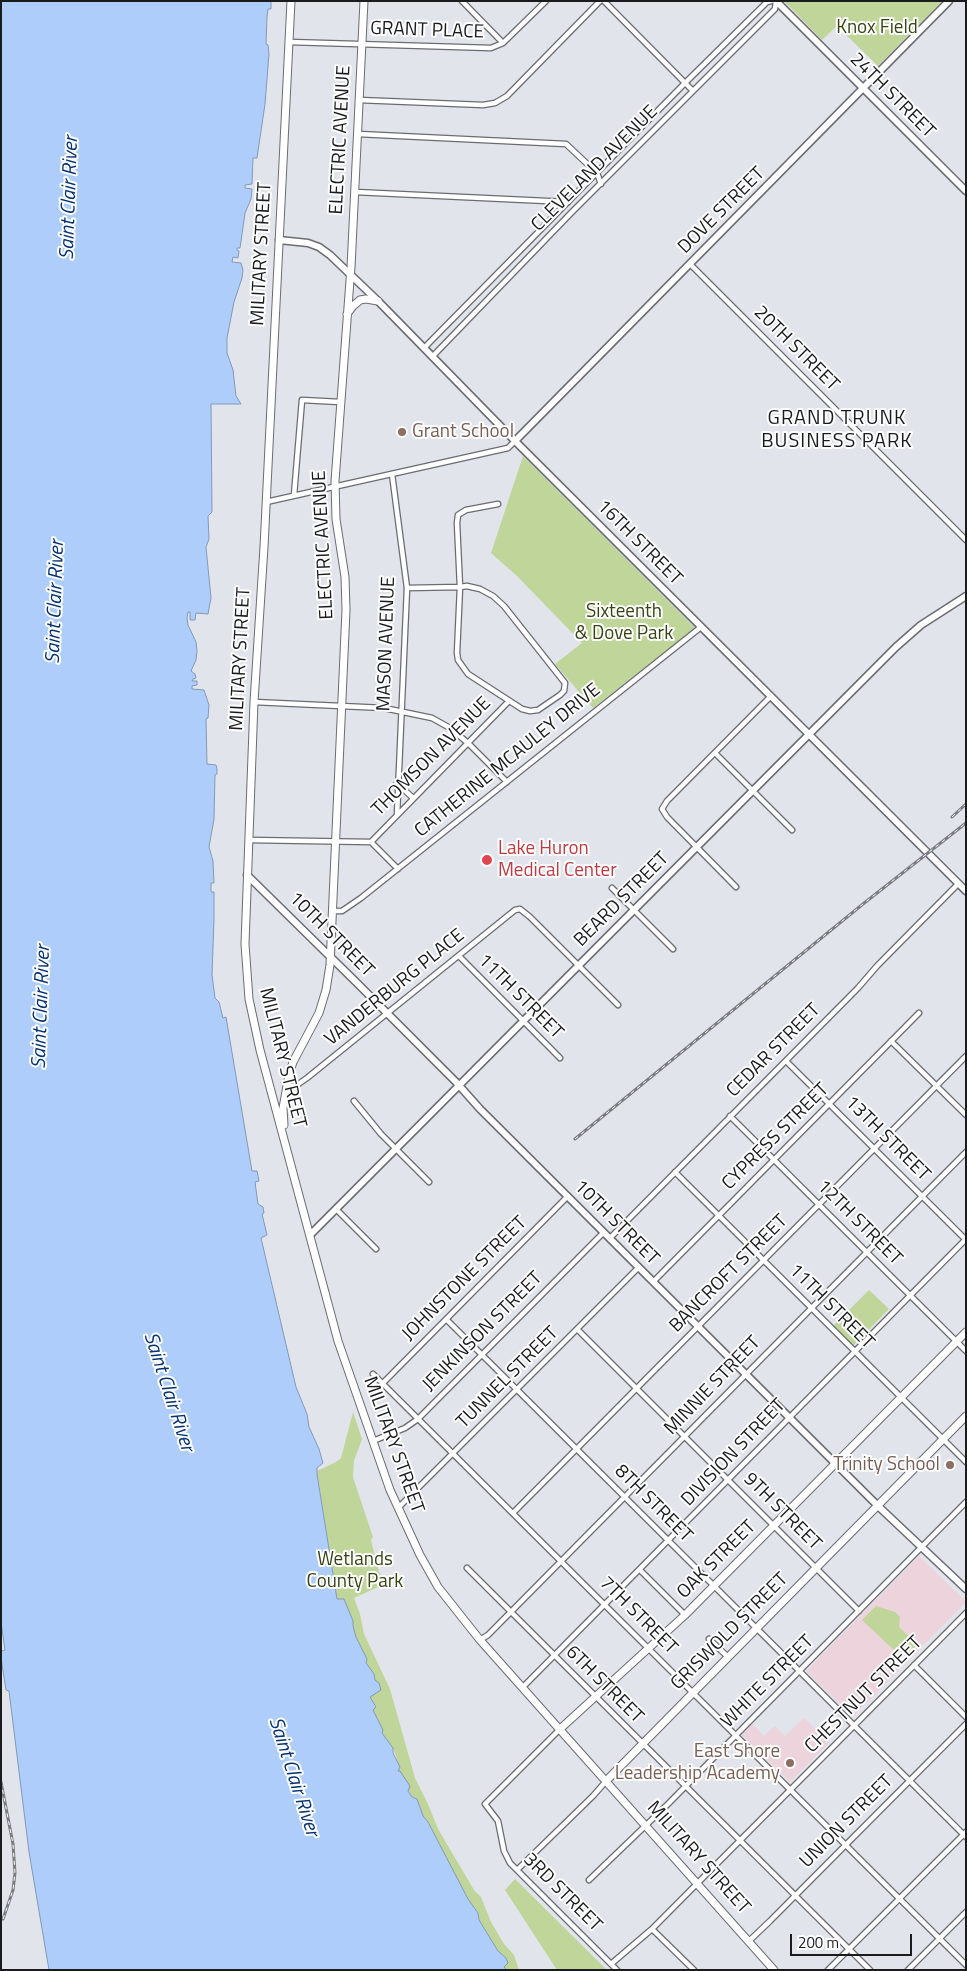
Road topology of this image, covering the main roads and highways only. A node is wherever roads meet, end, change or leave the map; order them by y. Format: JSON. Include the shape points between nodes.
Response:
{"nodes":[{"id":1,"x":292,"y":1,"type":"edge"},
{"id":2,"x":364,"y":1,"type":"edge"},
{"id":3,"x":378,"y":301,"type":"road end"},
{"id":4,"x":346,"y":315,"type":"junction"},
{"id":5,"x":269,"y":1083,"type":"junction"},
{"id":6,"x":286,"y":1089,"type":"junction"},
{"id":7,"x":285,"y":1138,"type":"junction"},
{"id":8,"x":966,"y":1332,"type":"edge"},
{"id":9,"x":966,"y":1416,"type":"edge"},
{"id":10,"x":560,"y":1729,"type":"junction"},
{"id":11,"x":607,"y":1780,"type":"junction"},
{"id":12,"x":774,"y":1970,"type":"edge"}],
"edges":[{"from":1,"to":5,"type":"main road","name":"MILITARY STREET","via":[[244,944],[252,1014]]},
{"from":2,"to":4,"type":"main road","name":"ELECTRIC AVENUE"},
{"from":3,"to":4,"type":"main road","via":[[360,300]]},
{"from":4,"to":6,"type":"main road","name":"ELECTRIC AVENUE","via":[[335,487],[346,589],[330,956],[323,1001],[293,1062]]},
{"from":5,"to":6,"type":"main road","via":[[277,1090]]},
{"from":5,"to":7,"type":"main road","name":"MILITARY STREET"},
{"from":6,"to":7,"type":"main road","name":"ELECTRIC AVENUE","via":[[283,1108]]},
{"from":7,"to":10,"type":"main road","name":"MILITARY STREET","via":[[336,1335],[397,1508],[438,1587],[480,1640]]},
{"from":8,"to":10,"type":"main road","name":"OAK STREET","via":[[685,1615]]},
{"from":9,"to":11,"type":"main road","name":"GRISWOLD STREET"},
{"from":10,"to":11,"type":"main road","name":"MILITARY STREET"},
{"from":11,"to":12,"type":"main road","name":"MILITARY STREET"}]}
